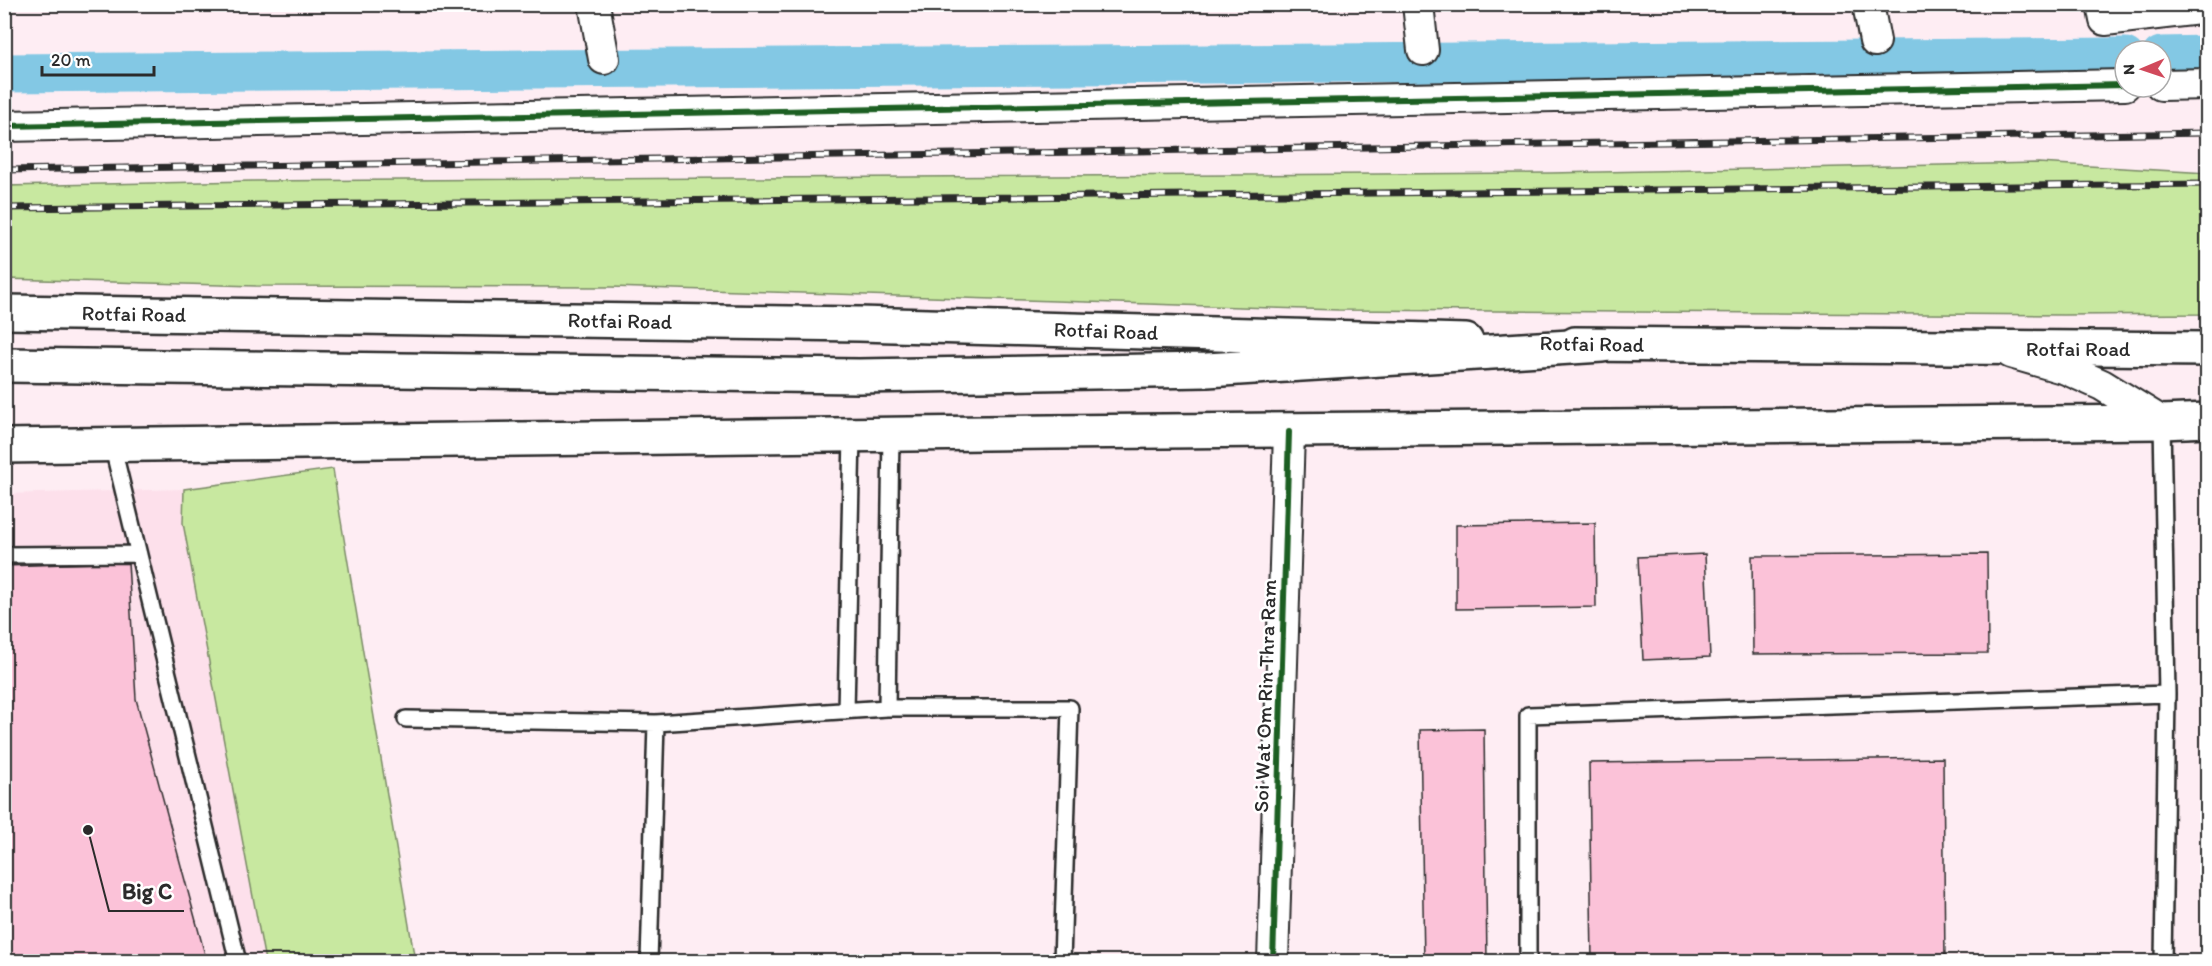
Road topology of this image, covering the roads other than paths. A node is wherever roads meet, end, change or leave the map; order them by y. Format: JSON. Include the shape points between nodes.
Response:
{"nodes":[{"id":1,"x":594,"y":4,"type":"edge"},
{"id":2,"x":1418,"y":4,"type":"edge"},
{"id":3,"x":1868,"y":4,"type":"edge"},
{"id":4,"x":2102,"y":4,"type":"edge"},
{"id":5,"x":2208,"y":8,"type":"edge"},
{"id":6,"x":1875,"y":41,"type":"dead end"},
{"id":7,"x":1423,"y":50,"type":"dead end"},
{"id":8,"x":604,"y":59,"type":"dead end"},
{"id":9,"x":2208,"y":84,"type":"edge"},
{"id":10,"x":2113,"y":85,"type":"edge"},
{"id":11,"x":2173,"y":85,"type":"edge"},
{"id":12,"x":4,"y":126,"type":"edge"},
{"id":13,"x":4,"y":312,"type":"edge"},
{"id":14,"x":1602,"y":345,"type":"junction"},
{"id":15,"x":1994,"y":348,"type":"junction"},
{"id":16,"x":2208,"y":349,"type":"edge"},
{"id":17,"x":4,"y":365,"type":"edge"},
{"id":18,"x":2208,"y":420,"type":"edge"},
{"id":19,"x":2162,"y":422,"type":"junction"},
{"id":20,"x":1289,"y":432,"type":"junction"},
{"id":21,"x":891,"y":433,"type":"junction"},
{"id":22,"x":852,"y":435,"type":"junction"},
{"id":23,"x":112,"y":444,"type":"junction"},
{"id":24,"x":4,"y":446,"type":"edge"},
{"id":25,"x":139,"y":554,"type":"junction"},
{"id":26,"x":4,"y":555,"type":"edge"},
{"id":27,"x":2167,"y":694,"type":"junction"},
{"id":28,"x":887,"y":708,"type":"junction"},
{"id":29,"x":846,"y":711,"type":"junction"},
{"id":30,"x":406,"y":718,"type":"dead end"},
{"id":31,"x":656,"y":723,"type":"junction"},
{"id":32,"x":238,"y":962,"type":"edge"},
{"id":33,"x":649,"y":962,"type":"edge"},
{"id":34,"x":1062,"y":962,"type":"edge"},
{"id":35,"x":1273,"y":962,"type":"edge"},
{"id":36,"x":1528,"y":962,"type":"edge"},
{"id":37,"x":2163,"y":962,"type":"edge"}],
"edges":[{"from":1,"to":8,"type":"street"},
{"from":2,"to":7,"type":"street"},
{"from":3,"to":6,"type":"street"},
{"from":4,"to":5,"type":"street","via":[[2105,20]]},
{"from":9,"to":11,"type":"street"},
{"from":10,"to":12,"type":"street"},
{"from":13,"to":14,"type":"main road","name":"Rotfai Road","via":[[859,324]]},
{"from":14,"to":15,"type":"main road","name":"Rotfai Road"},
{"from":14,"to":17,"type":"main road","via":[[1207,370],[859,376]]},
{"from":15,"to":16,"type":"main road","name":"Rotfai Road"},
{"from":15,"to":19,"type":"street","via":[[2066,369]]},
{"from":18,"to":19,"type":"main road"},
{"from":19,"to":20,"type":"main road"},
{"from":19,"to":27,"type":"lane"},
{"from":20,"to":21,"type":"main road"},
{"from":20,"to":35,"type":"street","name":"Soi Wat Om Rin Thra Ram"},
{"from":21,"to":22,"type":"main road"},
{"from":21,"to":28,"type":"lane"},
{"from":22,"to":23,"type":"main road"},
{"from":22,"to":29,"type":"lane"},
{"from":23,"to":24,"type":"main road"},
{"from":23,"to":25,"type":"lane"},
{"from":25,"to":26,"type":"lane"},
{"from":25,"to":32,"type":"lane"},
{"from":27,"to":36,"type":"lane","via":[[1528,715]]},
{"from":27,"to":37,"type":"lane"},
{"from":28,"to":29,"type":"lane"},
{"from":28,"to":34,"type":"lane","via":[[1071,708]]},
{"from":29,"to":31,"type":"lane"},
{"from":30,"to":31,"type":"lane"},
{"from":31,"to":33,"type":"lane"}]}
